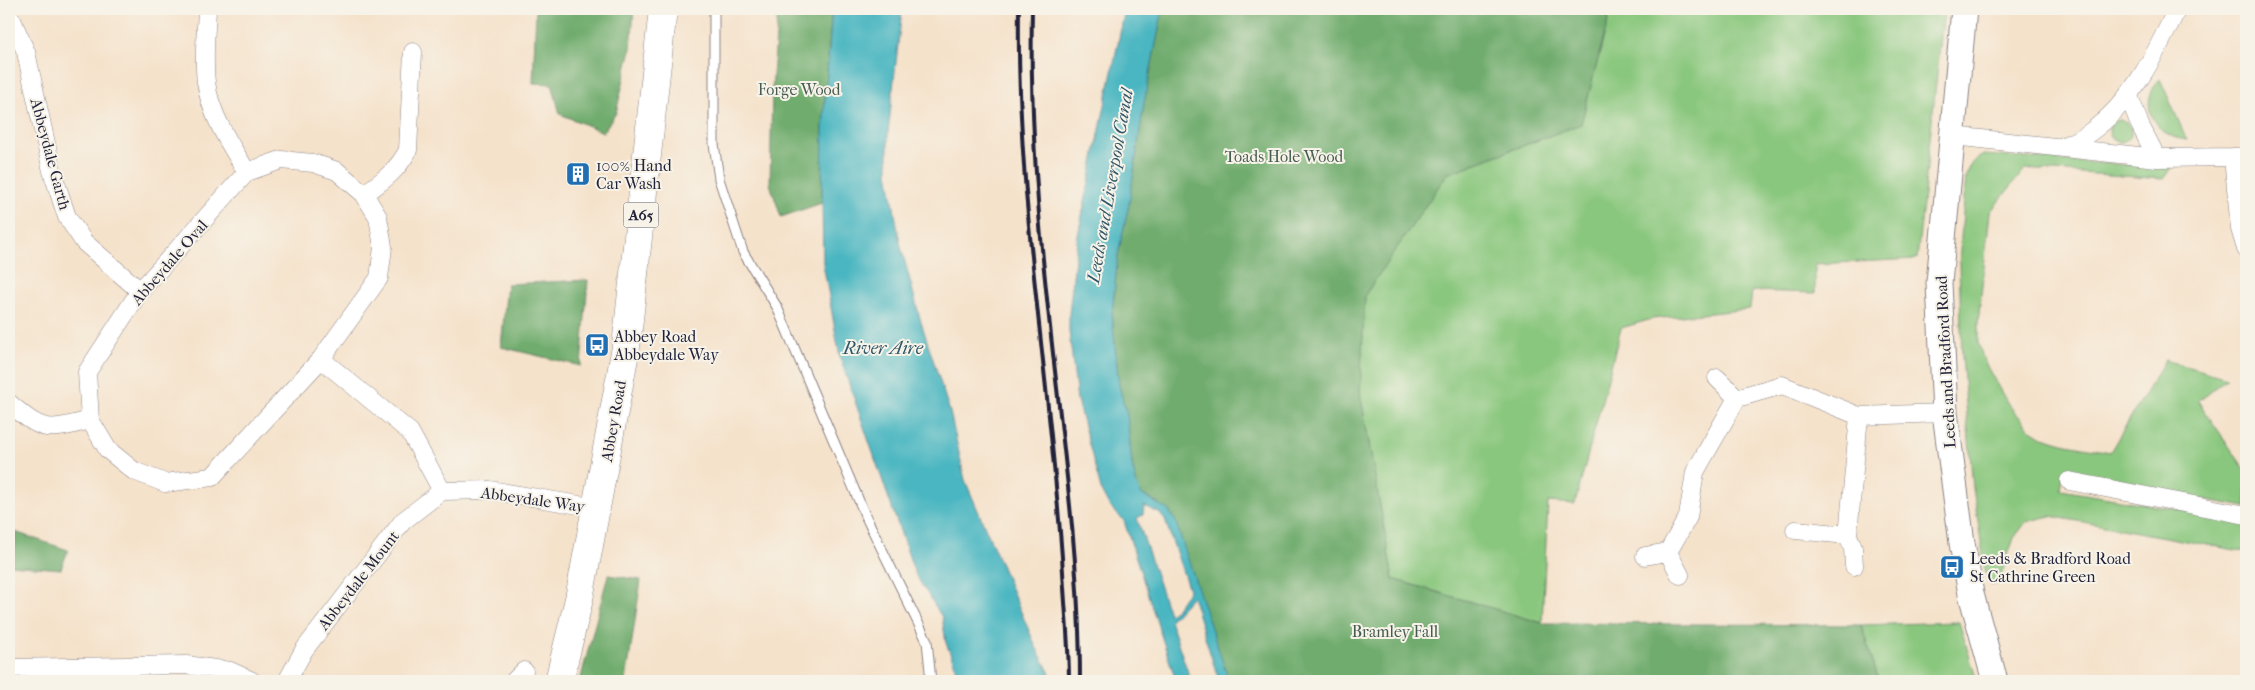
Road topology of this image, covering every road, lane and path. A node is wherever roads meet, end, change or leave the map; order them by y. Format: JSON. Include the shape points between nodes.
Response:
{"nodes":[{"id":1,"x":207,"y":9,"type":"edge"},
{"id":2,"x":664,"y":9,"type":"edge"},
{"id":3,"x":714,"y":9,"type":"edge"},
{"id":4,"x":1964,"y":9,"type":"edge"},
{"id":5,"x":2177,"y":9,"type":"edge"},
{"id":6,"x":14,"y":16,"type":"edge"},
{"id":7,"x":413,"y":52,"type":"dead end"},
{"id":8,"x":2129,"y":96,"type":"junction"},
{"id":9,"x":1953,"y":136,"type":"junction"},
{"id":10,"x":2061,"y":147,"type":"junction"},
{"id":11,"x":2240,"y":156,"type":"edge"},
{"id":12,"x":2157,"y":158,"type":"junction"},
{"id":13,"x":247,"y":172,"type":"junction"},
{"id":14,"x":364,"y":194,"type":"junction"},
{"id":15,"x":2246,"y":248,"type":"edge"},
{"id":16,"x":140,"y":291,"type":"junction"},
{"id":17,"x":321,"y":359,"type":"junction"},
{"id":18,"x":1717,"y":378,"type":"dead end"},
{"id":19,"x":1737,"y":398,"type":"junction"},
{"id":20,"x":9,"y":403,"type":"edge"},
{"id":21,"x":1945,"y":412,"type":"junction"},
{"id":22,"x":1858,"y":416,"type":"junction"},
{"id":23,"x":90,"y":420,"type":"junction"},
{"id":24,"x":2069,"y":481,"type":"dead end"},
{"id":25,"x":442,"y":490,"type":"junction"},
{"id":26,"x":597,"y":508,"type":"junction"},
{"id":27,"x":2246,"y":515,"type":"edge"},
{"id":28,"x":1795,"y":530,"type":"dead end"},
{"id":29,"x":1848,"y":535,"type":"junction"},
{"id":30,"x":1668,"y":552,"type":"junction"},
{"id":31,"x":1645,"y":556,"type":"dead end"},
{"id":32,"x":1854,"y":566,"type":"dead end"},
{"id":33,"x":1680,"y":575,"type":"dead end"},
{"id":34,"x":9,"y":668,"type":"edge"},
{"id":35,"x":252,"y":681,"type":"edge"},
{"id":36,"x":287,"y":681,"type":"edge"},
{"id":37,"x":559,"y":681,"type":"edge"},
{"id":38,"x":931,"y":681,"type":"edge"},
{"id":39,"x":1995,"y":681,"type":"edge"}],
"edges":[{"from":1,"to":13,"type":"street","via":[[206,82],[227,140]]},
{"from":2,"to":26,"type":"main road","name":"Abbey Road","number":"A65","via":[[626,347]]},
{"from":3,"to":38,"type":"lane","via":[[714,144],[719,179],[743,252],[777,307],[861,506],[927,641]]},
{"from":4,"to":9,"type":"main road","name":"Leeds and Bradford Road"},
{"from":5,"to":8,"type":"street"},
{"from":6,"to":16,"type":"street","name":"Abbeydale Garth","via":[[26,52],[52,171],[68,217],[84,242]]},
{"from":7,"to":14,"type":"street","via":[[408,150],[391,175]]},
{"from":8,"to":10,"type":"street","via":[[2088,134]]},
{"from":8,"to":12,"type":"street"},
{"from":9,"to":10,"type":"street"},
{"from":9,"to":21,"type":"main road","name":"Leeds and Bradford Road","via":[[1939,283]]},
{"from":10,"to":12,"type":"street"},
{"from":11,"to":12,"type":"street"},
{"from":11,"to":15,"type":"street","via":[[2240,229]]},
{"from":13,"to":14,"type":"street","name":"Abbeydale Oval","via":[[281,160],[313,163],[337,171]]},
{"from":13,"to":16,"type":"street","name":"Abbeydale Oval"},
{"from":14,"to":17,"type":"street","name":"Abbeydale Oval","via":[[378,216],[383,247],[379,278]]},
{"from":16,"to":23,"type":"street","name":"Abbeydale Oval","via":[[87,372]]},
{"from":17,"to":23,"type":"street","name":"Abbeydale Oval","via":[[212,477],[165,483],[134,471],[108,450]]},
{"from":17,"to":25,"type":"street","via":[[410,432]]},
{"from":18,"to":19,"type":"street"},
{"from":19,"to":22,"type":"street","via":[[1782,385]]},
{"from":19,"to":30,"type":"street","via":[[1695,472],[1688,517]]},
{"from":20,"to":23,"type":"street","via":[[36,425],[49,428]]},
{"from":21,"to":22,"type":"street"},
{"from":21,"to":39,"type":"main road","name":"Leeds and Bradford Road","via":[[1971,594]]},
{"from":22,"to":29,"type":"street"},
{"from":24,"to":27,"type":"street"},
{"from":25,"to":26,"type":"street","name":"Abbeydale Way","via":[[490,490]]},
{"from":25,"to":36,"type":"street","name":"Abbeydale Mount","via":[[403,521],[304,650]]},
{"from":26,"to":37,"type":"main road","name":"Abbey Road","number":"A65"},
{"from":28,"to":29,"type":"street"},
{"from":29,"to":32,"type":"street"},
{"from":30,"to":31,"type":"street"},
{"from":30,"to":33,"type":"street"},
{"from":34,"to":35,"type":"street","via":[[186,665],[230,670]]}]}
